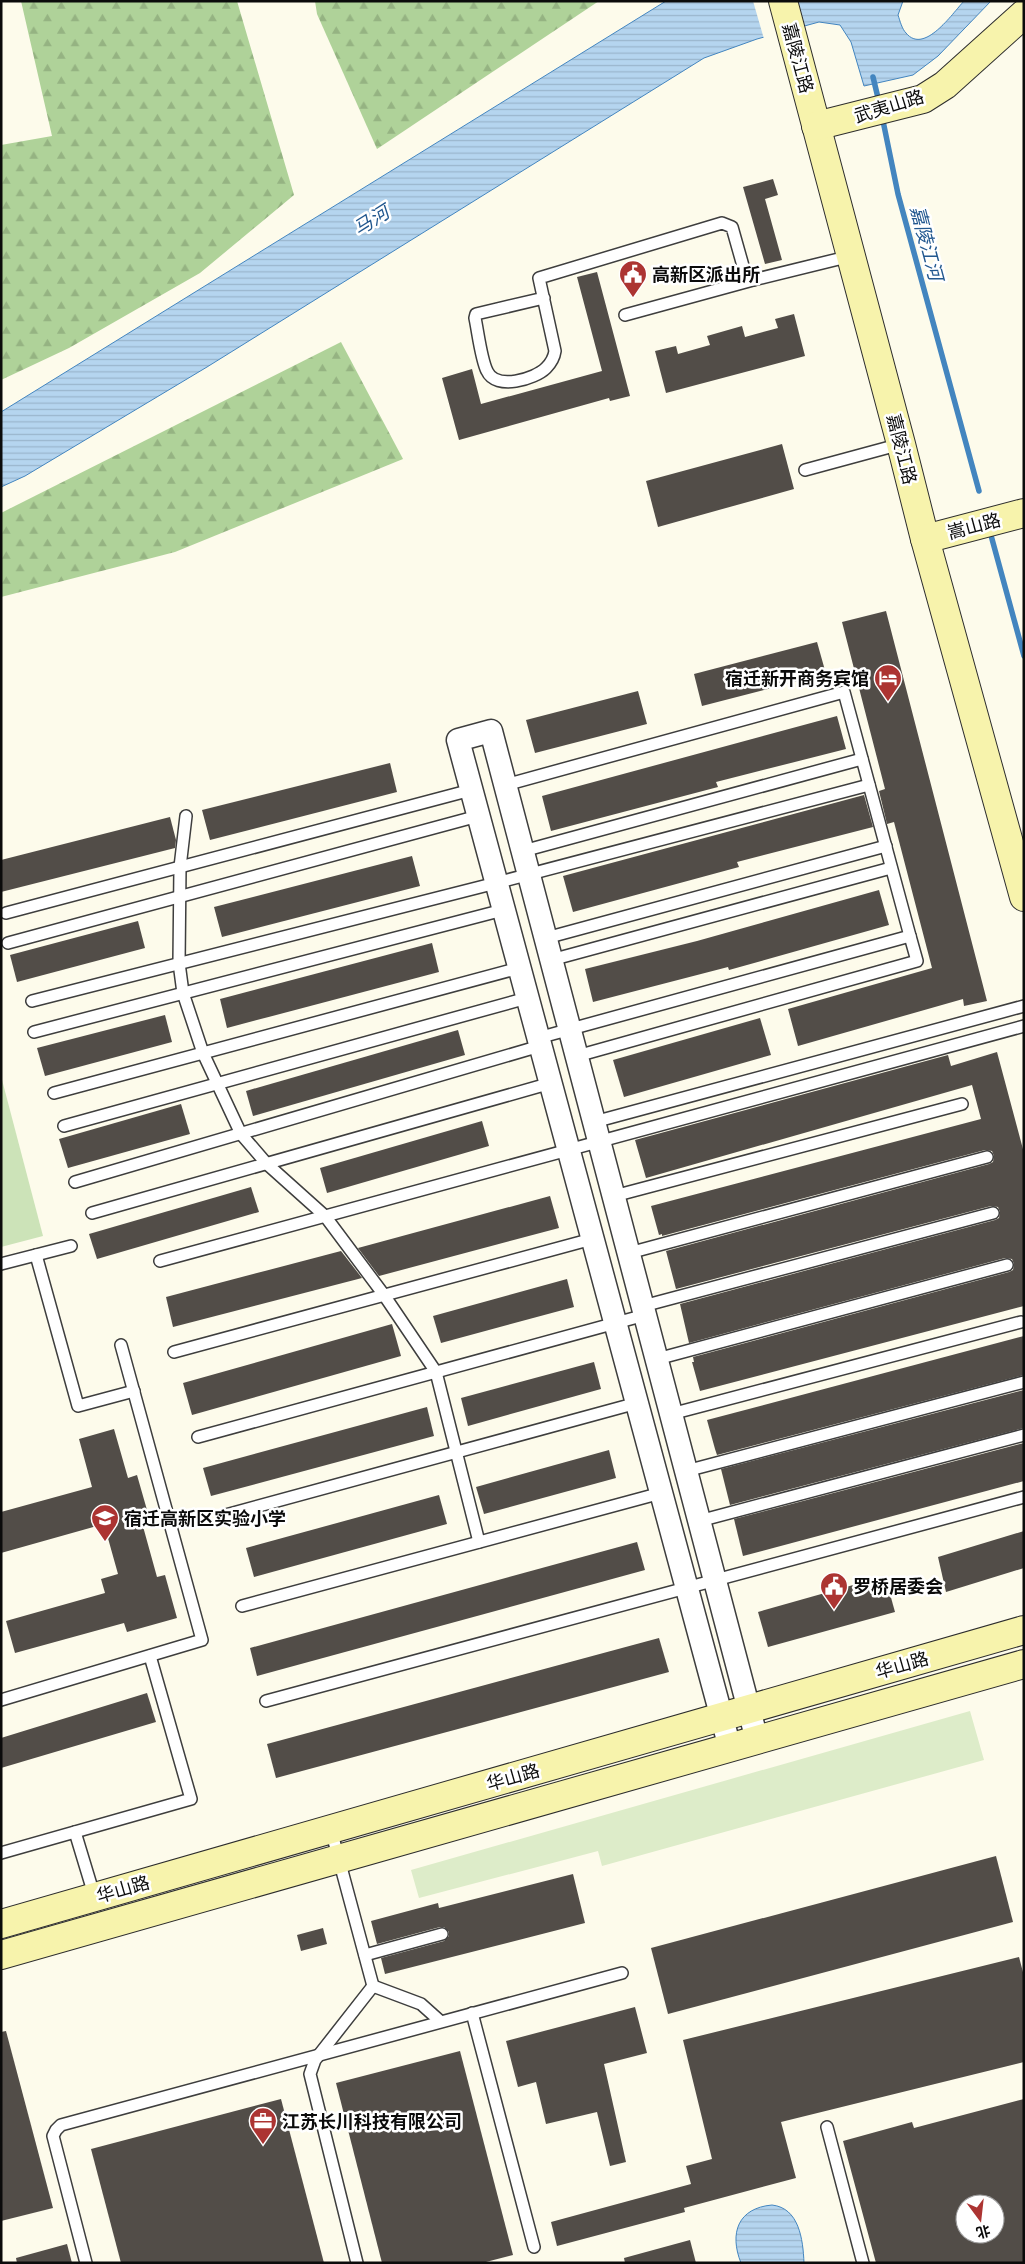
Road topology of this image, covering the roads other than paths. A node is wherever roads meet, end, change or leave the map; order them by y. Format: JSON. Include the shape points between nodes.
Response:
{"nodes":[{"id":1,"x":783,"y":1,"type":"edge"},
{"id":2,"x":1024,"y":14,"type":"edge"},
{"id":3,"x":816,"y":126,"type":"junction"},
{"id":4,"x":851,"y":256,"type":"junction"},
{"id":5,"x":753,"y":280,"type":"junction"},
{"id":6,"x":544,"y":298,"type":"junction"},
{"id":7,"x":625,"y":315,"type":"dead end"},
{"id":8,"x":901,"y":444,"type":"junction"},
{"id":9,"x":805,"y":470,"type":"dead end"},
{"id":10,"x":1024,"y":513,"type":"edge"},
{"id":11,"x":924,"y":539,"type":"junction"},
{"id":12,"x":862,"y":759,"type":"junction"},
{"id":13,"x":505,"y":785,"type":"junction"},
{"id":14,"x":869,"y":785,"type":"junction"},
{"id":15,"x":471,"y":790,"type":"junction"},
{"id":16,"x":186,"y":816,"type":"dead end"},
{"id":17,"x":478,"y":816,"type":"junction"},
{"id":18,"x":886,"y":846,"type":"junction"},
{"id":19,"x":523,"y":851,"type":"junction"},
{"id":20,"x":180,"y":867,"type":"junction"},
{"id":21,"x":891,"y":868,"type":"junction"},
{"id":22,"x":529,"y":875,"type":"junction"},
{"id":23,"x":496,"y":884,"type":"junction"},
{"id":24,"x":180,"y":896,"type":"junction"},
{"id":25,"x":1024,"y":897,"type":"edge"},
{"id":26,"x":503,"y":910,"type":"junction"},
{"id":27,"x":6,"y":913,"type":"dead end"},
{"id":28,"x":910,"y":936,"type":"junction"},
{"id":29,"x":8,"y":943,"type":"dead end"},
{"id":30,"x":549,"y":949,"type":"junction"},
{"id":31,"x":179,"y":964,"type":"junction"},
{"id":32,"x":519,"y":968,"type":"junction"},
{"id":33,"x":183,"y":993,"type":"junction"},
{"id":34,"x":527,"y":998,"type":"junction"},
{"id":35,"x":32,"y":1001,"type":"dead end"},
{"id":36,"x":1024,"y":1006,"type":"edge"},
{"id":37,"x":1024,"y":1026,"type":"edge"},
{"id":38,"x":570,"y":1029,"type":"junction"},
{"id":39,"x":34,"y":1032,"type":"dead end"},
{"id":40,"x":539,"y":1042,"type":"junction"},
{"id":41,"x":204,"y":1053,"type":"junction"},
{"id":42,"x":577,"y":1056,"type":"junction"},
{"id":43,"x":550,"y":1083,"type":"junction"},
{"id":44,"x":217,"y":1084,"type":"junction"},
{"id":45,"x":54,"y":1093,"type":"dead end"},
{"id":46,"x":962,"y":1104,"type":"dead end"},
{"id":47,"x":64,"y":1126,"type":"dead end"},
{"id":48,"x":597,"y":1132,"type":"junction"},
{"id":49,"x":241,"y":1134,"type":"junction"},
{"id":50,"x":568,"y":1150,"type":"junction"},
{"id":51,"x":987,"y":1157,"type":"dead end"},
{"id":52,"x":266,"y":1164,"type":"junction"},
{"id":53,"x":75,"y":1182,"type":"dead end"},
{"id":54,"x":614,"y":1196,"type":"junction"},
{"id":55,"x":92,"y":1213,"type":"dead end"},
{"id":56,"x":993,"y":1213,"type":"dead end"},
{"id":57,"x":325,"y":1216,"type":"junction"},
{"id":58,"x":592,"y":1239,"type":"junction"},
{"id":59,"x":72,"y":1246,"type":"dead end"},
{"id":60,"x":629,"y":1253,"type":"junction"},
{"id":61,"x":36,"y":1255,"type":"junction"},
{"id":62,"x":160,"y":1261,"type":"dead end"},
{"id":63,"x":1,"y":1264,"type":"edge"},
{"id":64,"x":1007,"y":1265,"type":"dead end"},
{"id":65,"x":384,"y":1295,"type":"junction"},
{"id":66,"x":644,"y":1310,"type":"junction"},
{"id":67,"x":615,"y":1322,"type":"junction"},
{"id":68,"x":1021,"y":1322,"type":"dead end"},
{"id":69,"x":121,"y":1345,"type":"dead end"},
{"id":70,"x":174,"y":1352,"type":"dead end"},
{"id":71,"x":657,"y":1359,"type":"junction"},
{"id":72,"x":436,"y":1372,"type":"junction"},
{"id":73,"x":1024,"y":1382,"type":"edge"},
{"id":74,"x":134,"y":1391,"type":"junction"},
{"id":75,"x":637,"y":1403,"type":"junction"},
{"id":76,"x":671,"y":1414,"type":"junction"},
{"id":77,"x":1024,"y":1435,"type":"edge"},
{"id":78,"x":198,"y":1437,"type":"dead end"},
{"id":79,"x":456,"y":1453,"type":"junction"},
{"id":80,"x":686,"y":1471,"type":"junction"},
{"id":81,"x":661,"y":1493,"type":"junction"},
{"id":82,"x":1024,"y":1497,"type":"edge"},
{"id":83,"x":222,"y":1516,"type":"dead end"},
{"id":84,"x":699,"y":1521,"type":"junction"},
{"id":85,"x":480,"y":1542,"type":"junction"},
{"id":86,"x":715,"y":1581,"type":"junction"},
{"id":87,"x":687,"y":1588,"type":"junction"},
{"id":88,"x":242,"y":1606,"type":"dead end"},
{"id":89,"x":1024,"y":1630,"type":"edge"},
{"id":90,"x":150,"y":1656,"type":"junction"},
{"id":91,"x":1024,"y":1664,"type":"edge"},
{"id":92,"x":2,"y":1696,"type":"edge"},
{"id":93,"x":266,"y":1702,"type":"dead end"},
{"id":94,"x":748,"y":1709,"type":"junction"},
{"id":95,"x":722,"y":1717,"type":"junction"},
{"id":96,"x":756,"y":1740,"type":"junction"},
{"id":97,"x":730,"y":1748,"type":"junction"},
{"id":98,"x":331,"y":1830,"type":"junction"},
{"id":99,"x":75,"y":1832,"type":"junction"},
{"id":100,"x":1,"y":1853,"type":"edge"},
{"id":101,"x":339,"y":1859,"type":"junction"},
{"id":102,"x":95,"y":1898,"type":"junction"},
{"id":103,"x":1,"y":1924,"type":"edge"},
{"id":104,"x":442,"y":1934,"type":"dead end"},
{"id":105,"x":1,"y":1955,"type":"edge"},
{"id":106,"x":364,"y":1955,"type":"junction"},
{"id":107,"x":622,"y":1972,"type":"dead end"},
{"id":108,"x":373,"y":1986,"type":"junction"},
{"id":109,"x":472,"y":2013,"type":"junction"},
{"id":110,"x":440,"y":2021,"type":"junction"},
{"id":111,"x":319,"y":2055,"type":"junction"},
{"id":112,"x":827,"y":2126,"type":"dead end"},
{"id":113,"x":534,"y":2247,"type":"dead end"},
{"id":114,"x":86,"y":2263,"type":"edge"},
{"id":115,"x":357,"y":2263,"type":"edge"},
{"id":116,"x":863,"y":2263,"type":"edge"}],
"edges":[{"from":1,"to":3,"type":"street","name":"嘉陵江路"},
{"from":2,"to":3,"type":"street","name":"武夷山路","via":[[945,85],[923,99]]},
{"from":3,"to":4,"type":"street","name":"嘉陵江路"},
{"from":4,"to":5,"type":"lane"},
{"from":4,"to":8,"type":"street","name":"嘉陵江路"},
{"from":5,"to":6,"type":"lane","via":[[748,279],[745,273],[732,227],[722,223],[539,278]]},
{"from":5,"to":7,"type":"lane"},
{"from":6,"to":6,"type":"lane","via":[[555,351],[553,359],[541,372],[531,376],[497,380],[487,372],[476,314]]},
{"from":8,"to":9,"type":"lane"},
{"from":8,"to":11,"type":"street","name":"嘉陵江路"},
{"from":10,"to":11,"type":"street","name":"嵩山路"},
{"from":11,"to":25,"type":"street","name":"嘉陵江路"},
{"from":12,"to":13,"type":"lane","via":[[844,692]]},
{"from":12,"to":14,"type":"lane"},
{"from":12,"to":19,"type":"lane"},
{"from":13,"to":15,"type":"street","via":[[491,731],[458,740]]},
{"from":13,"to":19,"type":"street"},
{"from":14,"to":18,"type":"lane"},
{"from":14,"to":22,"type":"lane"},
{"from":15,"to":17,"type":"street"},
{"from":15,"to":20,"type":"lane"},
{"from":16,"to":20,"type":"lane"},
{"from":17,"to":23,"type":"street"},
{"from":17,"to":24,"type":"lane"},
{"from":18,"to":21,"type":"lane"},
{"from":18,"to":30,"type":"lane"},
{"from":19,"to":22,"type":"street"},
{"from":20,"to":24,"type":"lane"},
{"from":20,"to":27,"type":"lane"},
{"from":21,"to":28,"type":"lane"},
{"from":21,"to":30,"type":"lane"},
{"from":22,"to":23,"type":"lane"},
{"from":22,"to":30,"type":"street"},
{"from":23,"to":26,"type":"street"},
{"from":23,"to":31,"type":"lane"},
{"from":24,"to":29,"type":"lane"},
{"from":24,"to":31,"type":"lane"},
{"from":26,"to":32,"type":"street"},
{"from":26,"to":33,"type":"lane"},
{"from":28,"to":38,"type":"lane"},
{"from":28,"to":42,"type":"lane","via":[[917,961]]},
{"from":30,"to":38,"type":"street"},
{"from":31,"to":33,"type":"lane"},
{"from":31,"to":35,"type":"lane"},
{"from":32,"to":34,"type":"street"},
{"from":32,"to":41,"type":"lane"},
{"from":33,"to":39,"type":"lane"},
{"from":33,"to":41,"type":"lane"},
{"from":34,"to":40,"type":"street"},
{"from":34,"to":44,"type":"lane"},
{"from":36,"to":48,"type":"lane"},
{"from":37,"to":48,"type":"lane"},
{"from":38,"to":40,"type":"lane"},
{"from":38,"to":42,"type":"street"},
{"from":40,"to":43,"type":"street"},
{"from":40,"to":49,"type":"lane"},
{"from":41,"to":44,"type":"lane"},
{"from":41,"to":45,"type":"lane"},
{"from":42,"to":48,"type":"street"},
{"from":43,"to":50,"type":"street"},
{"from":43,"to":52,"type":"lane"},
{"from":44,"to":47,"type":"lane"},
{"from":44,"to":49,"type":"lane"},
{"from":46,"to":54,"type":"lane"},
{"from":48,"to":50,"type":"lane"},
{"from":48,"to":54,"type":"street"},
{"from":49,"to":52,"type":"lane"},
{"from":49,"to":53,"type":"lane"},
{"from":50,"to":57,"type":"lane"},
{"from":50,"to":58,"type":"street"},
{"from":51,"to":60,"type":"lane"},
{"from":52,"to":55,"type":"lane"},
{"from":52,"to":57,"type":"lane"},
{"from":54,"to":60,"type":"street"},
{"from":56,"to":66,"type":"lane"},
{"from":57,"to":62,"type":"lane"},
{"from":57,"to":65,"type":"lane"},
{"from":58,"to":65,"type":"lane"},
{"from":58,"to":67,"type":"street"},
{"from":59,"to":61,"type":"lane"},
{"from":60,"to":66,"type":"street"},
{"from":61,"to":63,"type":"lane"},
{"from":61,"to":74,"type":"lane","via":[[78,1406]]},
{"from":64,"to":71,"type":"lane"},
{"from":65,"to":70,"type":"lane"},
{"from":65,"to":72,"type":"lane"},
{"from":66,"to":67,"type":"lane"},
{"from":66,"to":71,"type":"street"},
{"from":67,"to":72,"type":"lane"},
{"from":67,"to":75,"type":"street"},
{"from":68,"to":76,"type":"lane"},
{"from":69,"to":74,"type":"lane"},
{"from":71,"to":76,"type":"street"},
{"from":72,"to":78,"type":"lane"},
{"from":72,"to":79,"type":"lane"},
{"from":73,"to":80,"type":"lane"},
{"from":74,"to":90,"type":"lane","via":[[202,1640]]},
{"from":75,"to":79,"type":"lane"},
{"from":75,"to":81,"type":"street"},
{"from":76,"to":80,"type":"street"},
{"from":77,"to":84,"type":"lane"},
{"from":79,"to":83,"type":"lane"},
{"from":79,"to":85,"type":"lane"},
{"from":80,"to":84,"type":"street"},
{"from":81,"to":85,"type":"lane"},
{"from":81,"to":87,"type":"street"},
{"from":82,"to":86,"type":"lane"},
{"from":84,"to":86,"type":"street"},
{"from":85,"to":88,"type":"lane"},
{"from":86,"to":87,"type":"lane"},
{"from":86,"to":94,"type":"street"},
{"from":87,"to":93,"type":"lane"},
{"from":87,"to":95,"type":"street"},
{"from":89,"to":94,"type":"street","name":"华山路"},
{"from":90,"to":92,"type":"lane"},
{"from":90,"to":99,"type":"lane","via":[[191,1799]]},
{"from":91,"to":96,"type":"street","name":"华山路"},
{"from":94,"to":95,"type":"street","name":"华山路"},
{"from":94,"to":96,"type":"street"},
{"from":95,"to":97,"type":"street"},
{"from":95,"to":98,"type":"street","name":"华山路"},
{"from":96,"to":97,"type":"street","name":"华山路"},
{"from":97,"to":101,"type":"street","name":"华山路"},
{"from":98,"to":101,"type":"lane"},
{"from":98,"to":102,"type":"street","name":"华山路"},
{"from":99,"to":100,"type":"lane"},
{"from":99,"to":102,"type":"lane"},
{"from":101,"to":105,"type":"street","name":"华山路"},
{"from":101,"to":106,"type":"lane"},
{"from":102,"to":103,"type":"street","name":"华山路"},
{"from":104,"to":106,"type":"lane"},
{"from":106,"to":108,"type":"lane"},
{"from":107,"to":109,"type":"lane"},
{"from":108,"to":110,"type":"lane","via":[[421,2004]]},
{"from":108,"to":111,"type":"lane"},
{"from":109,"to":110,"type":"lane"},
{"from":109,"to":113,"type":"lane"},
{"from":110,"to":111,"type":"lane"},
{"from":111,"to":114,"type":"lane","via":[[61,2125],[53,2136],[55,2148]]},
{"from":111,"to":115,"type":"lane","via":[[310,2074]]},
{"from":112,"to":116,"type":"lane"}]}
